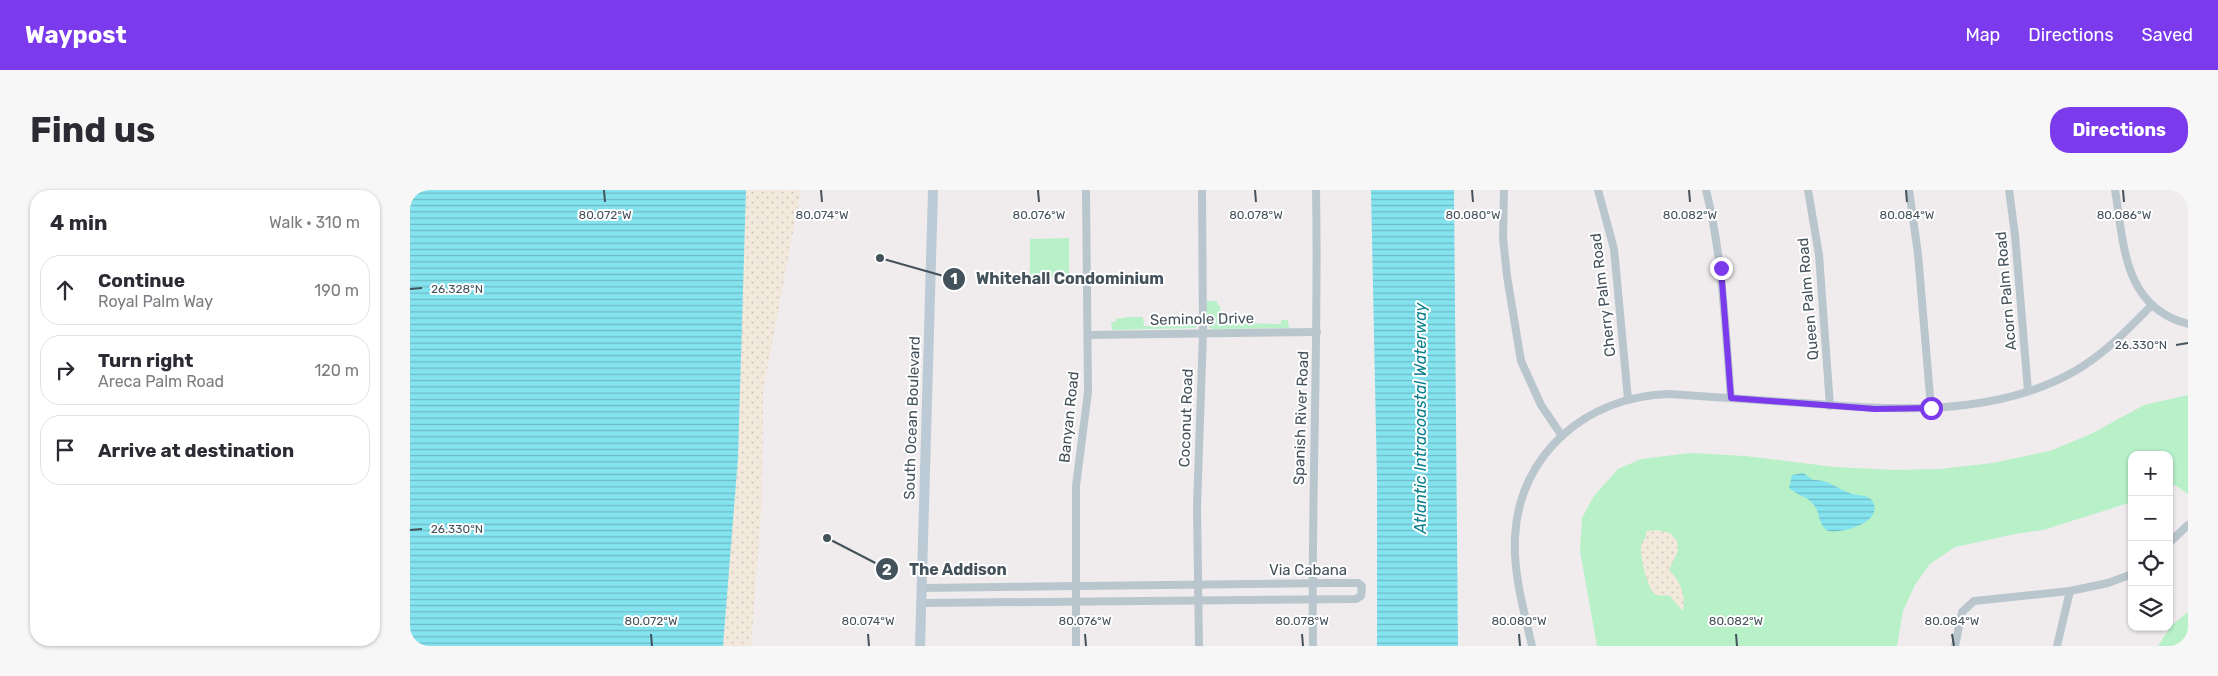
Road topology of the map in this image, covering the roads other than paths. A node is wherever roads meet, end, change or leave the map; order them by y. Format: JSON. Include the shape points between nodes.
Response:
{"nodes":[{"id":1,"x":933,"y":190,"type":"edge"},
{"id":2,"x":1086,"y":190,"type":"edge"},
{"id":3,"x":1202,"y":190,"type":"edge"},
{"id":4,"x":1316,"y":190,"type":"edge"},
{"id":5,"x":1504,"y":190,"type":"edge"},
{"id":6,"x":1598,"y":190,"type":"edge"},
{"id":7,"x":1706,"y":190,"type":"edge"},
{"id":8,"x":1808,"y":190,"type":"edge"},
{"id":9,"x":1909,"y":190,"type":"edge"},
{"id":10,"x":2009,"y":190,"type":"edge"},
{"id":11,"x":2115,"y":190,"type":"edge"},
{"id":12,"x":2152,"y":305,"type":"junction"},
{"id":13,"x":2188,"y":324,"type":"edge"},
{"id":14,"x":1317,"y":332,"type":"junction"},
{"id":15,"x":1203,"y":333,"type":"junction"},
{"id":16,"x":1088,"y":335,"type":"junction"},
{"id":17,"x":2028,"y":391,"type":"junction"},
{"id":18,"x":1731,"y":398,"type":"junction"},
{"id":19,"x":1628,"y":399,"type":"junction"},
{"id":20,"x":1830,"y":406,"type":"junction"},
{"id":21,"x":1931,"y":408,"type":"junction"},
{"id":22,"x":1562,"y":436,"type":"junction"},
{"id":23,"x":2188,"y":525,"type":"edge"},
{"id":24,"x":2171,"y":541,"type":"edge"},
{"id":25,"x":2128,"y":576,"type":"edge"},
{"id":26,"x":1312,"y":583,"type":"junction"},
{"id":27,"x":1198,"y":585,"type":"junction"},
{"id":28,"x":1076,"y":586,"type":"junction"},
{"id":29,"x":922,"y":588,"type":"junction"},
{"id":30,"x":2070,"y":591,"type":"junction"},
{"id":31,"x":1312,"y":600,"type":"junction"},
{"id":32,"x":1198,"y":601,"type":"junction"},
{"id":33,"x":922,"y":603,"type":"junction"},
{"id":34,"x":1076,"y":603,"type":"junction"},
{"id":35,"x":920,"y":646,"type":"edge"},
{"id":36,"x":1076,"y":646,"type":"edge"},
{"id":37,"x":1199,"y":646,"type":"edge"},
{"id":38,"x":1313,"y":646,"type":"edge"},
{"id":39,"x":1532,"y":646,"type":"edge"},
{"id":40,"x":1955,"y":646,"type":"edge"},
{"id":41,"x":2057,"y":646,"type":"edge"}],
"edges":[{"from":1,"to":29,"type":"main road","name":"South Ocean Boulevard"},
{"from":2,"to":16,"type":"street","name":"Banyan Road"},
{"from":3,"to":15,"type":"street","name":"Coconut Road"},
{"from":4,"to":14,"type":"street","name":"Spanish River Road"},
{"from":5,"to":22,"type":"street","via":[[1503,238],[1521,361],[1541,405]]},
{"from":6,"to":19,"type":"street","name":"Cherry Palm Road","via":[[1616,258]]},
{"from":7,"to":18,"type":"street","via":[[1721,268]]},
{"from":8,"to":20,"type":"street","name":"Queen Palm Road","via":[[1819,255]]},
{"from":9,"to":21,"type":"street"},
{"from":10,"to":17,"type":"street","name":"Acorn Palm Road"},
{"from":11,"to":12,"type":"street","via":[[2127,265]]},
{"from":12,"to":13,"type":"street","via":[[2171,318]]},
{"from":12,"to":17,"type":"street","via":[[2098,356],[2073,372]]},
{"from":14,"to":15,"type":"street","name":"Seminole Drive"},
{"from":14,"to":26,"type":"street","name":"Spanish River Road"},
{"from":15,"to":16,"type":"street","name":"Seminole Drive"},
{"from":15,"to":27,"type":"street","name":"Coconut Road","via":[[1197,507]]},
{"from":16,"to":28,"type":"street","name":"Banyan Road","via":[[1087,409],[1076,486]]},
{"from":17,"to":21,"type":"street"},
{"from":18,"to":19,"type":"street","via":[[1669,394]]},
{"from":18,"to":20,"type":"street"},
{"from":19,"to":22,"type":"street","via":[[1585,417]]},
{"from":20,"to":21,"type":"street"},
{"from":22,"to":39,"type":"street","via":[[1544,455],[1532,475],[1516,520],[1516,568]]},
{"from":23,"to":24,"type":"street"},
{"from":25,"to":30,"type":"street","via":[[2108,584]]},
{"from":26,"to":27,"type":"street","name":"Via Cabana"},
{"from":26,"to":31,"type":"street","name":"Spanish River Road"},
{"from":26,"to":31,"type":"street","name":"Via Cabana","via":[[1358,583],[1363,590],[1356,599]]},
{"from":27,"to":28,"type":"street","name":"Via Cabana"},
{"from":27,"to":32,"type":"street","name":"Coconut Road"},
{"from":28,"to":29,"type":"street","name":"Via Cabana"},
{"from":28,"to":34,"type":"street","name":"Banyan Road"},
{"from":29,"to":33,"type":"main road","name":"South Ocean Boulevard"},
{"from":30,"to":40,"type":"street","via":[[1974,601],[1962,612]]},
{"from":30,"to":41,"type":"street"},
{"from":31,"to":32,"type":"street","name":"Via Cabana"},
{"from":31,"to":38,"type":"street","name":"Spanish River Road"},
{"from":32,"to":34,"type":"street","name":"Via Cabana"},
{"from":32,"to":37,"type":"street","name":"Coconut Road"},
{"from":33,"to":34,"type":"street","name":"Via Cabana"},
{"from":33,"to":35,"type":"main road","name":"South Ocean Boulevard"},
{"from":34,"to":36,"type":"street","name":"Banyan Road"}]}
